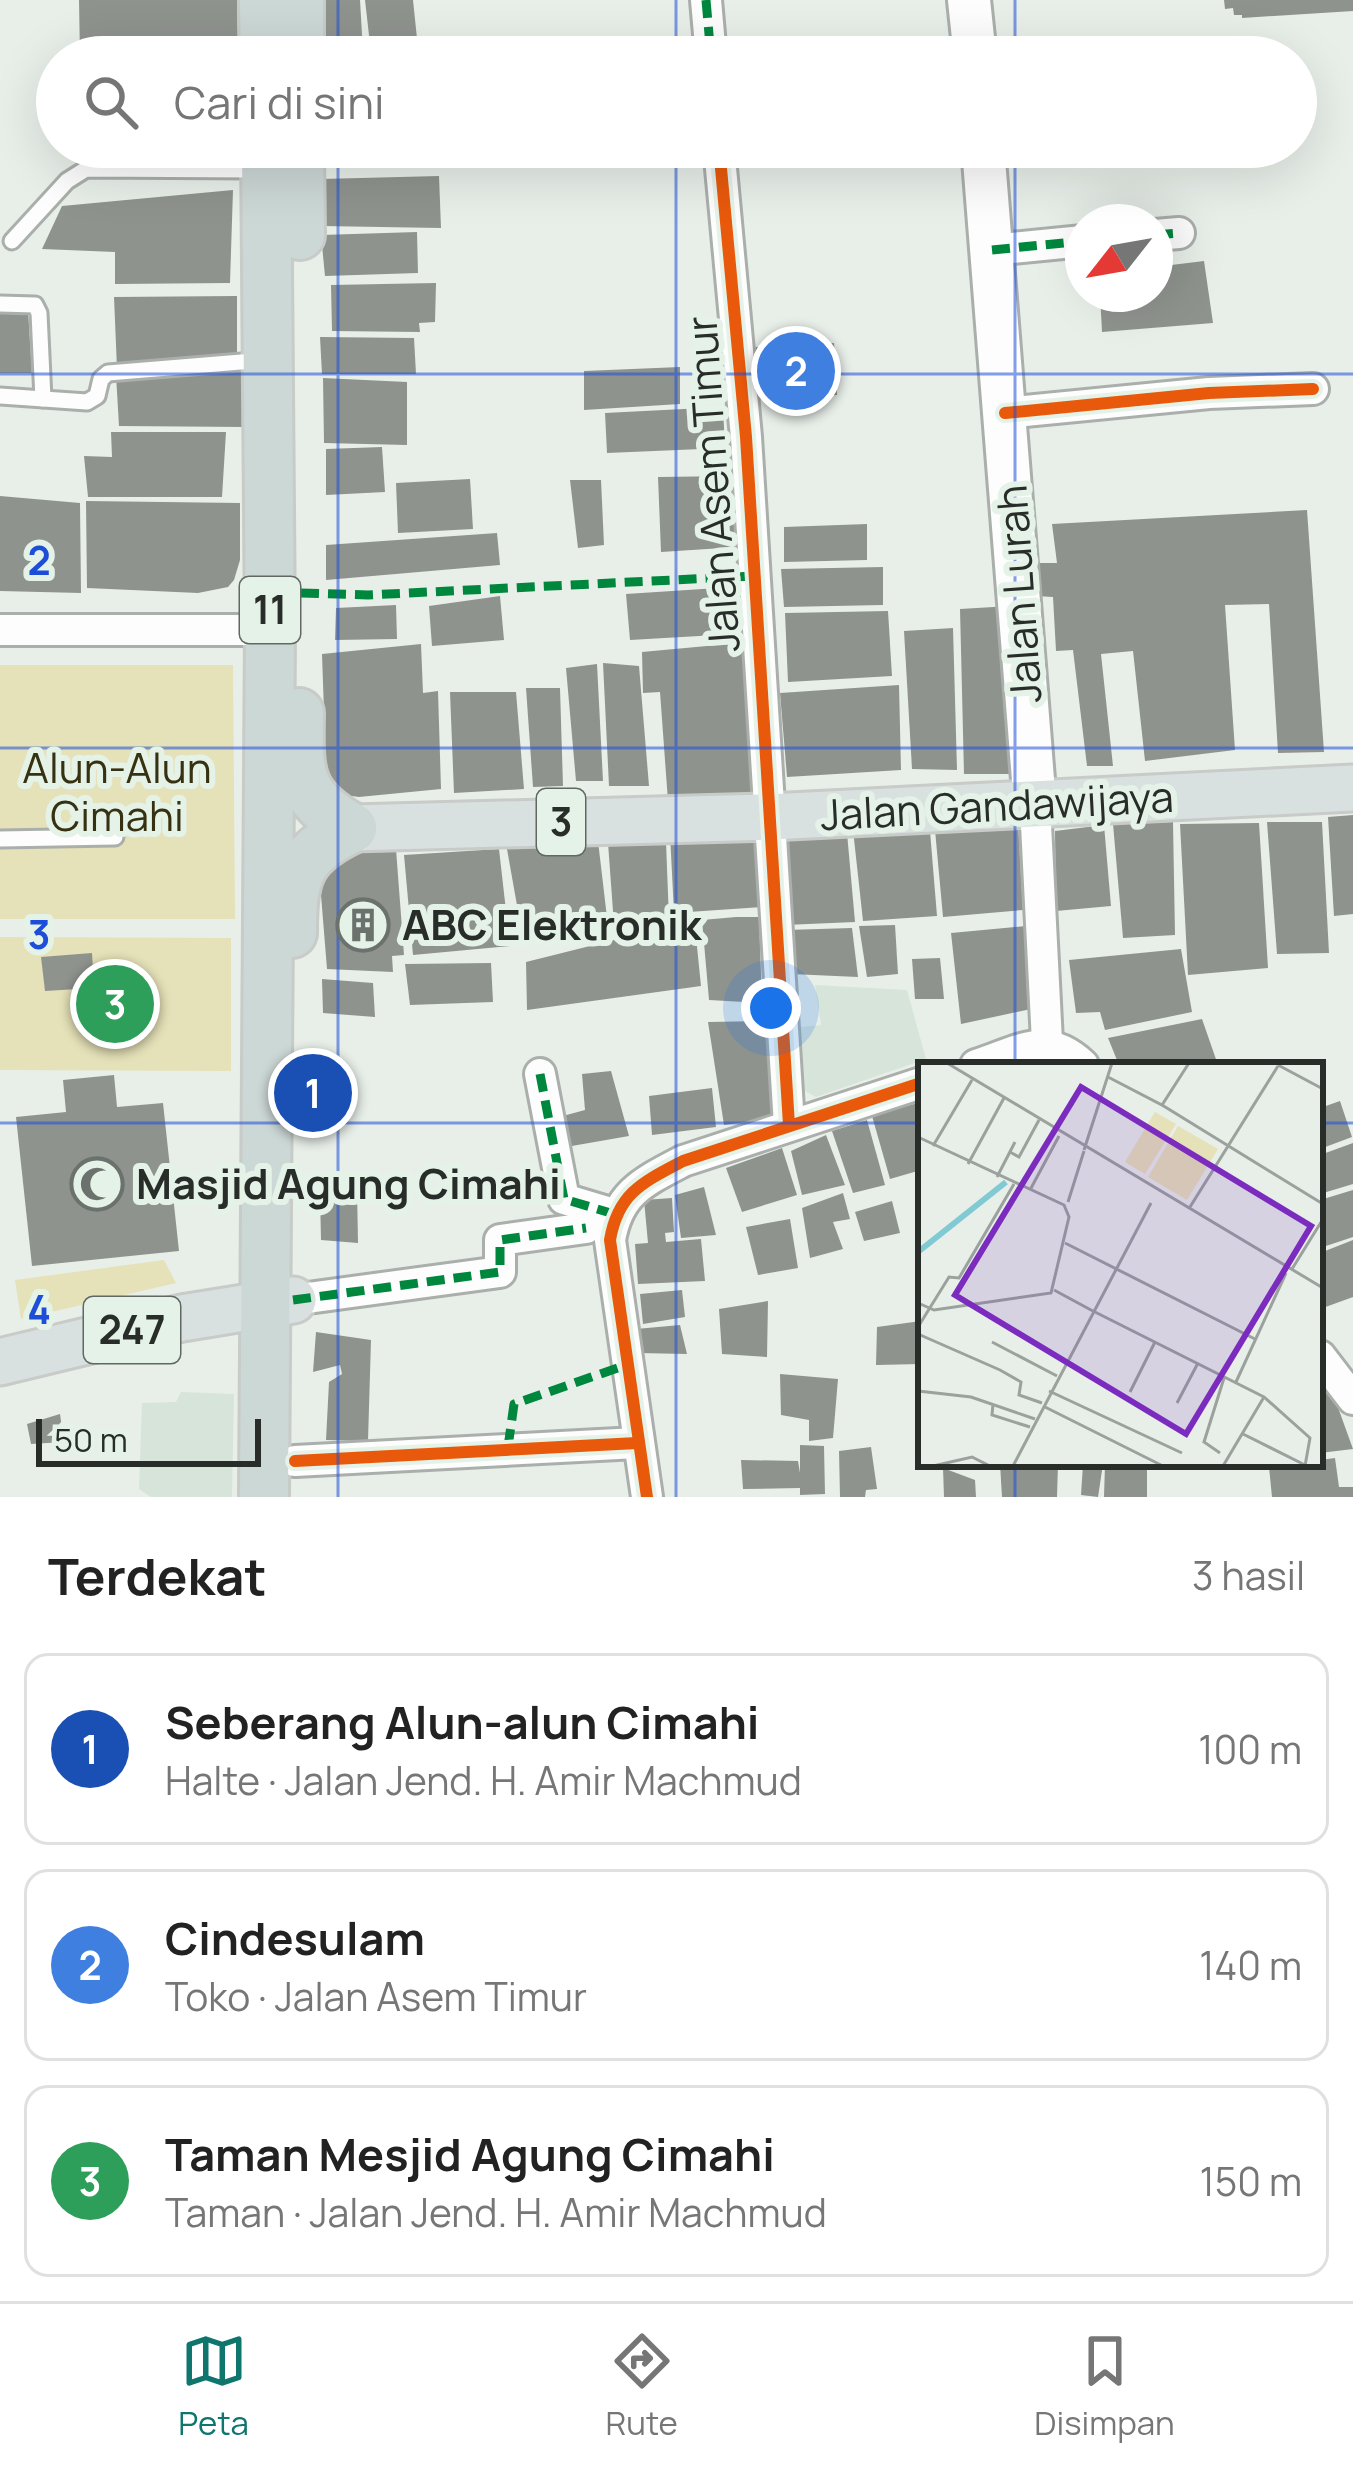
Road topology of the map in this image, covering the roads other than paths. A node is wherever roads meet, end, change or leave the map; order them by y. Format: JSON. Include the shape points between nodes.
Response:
{"nodes":[{"id":1,"x":264,"y":0,"type":"edge"},
{"id":2,"x":299,"y":0,"type":"edge"},
{"id":3,"x":706,"y":0,"type":"edge"},
{"id":4,"x":969,"y":0,"type":"edge"},
{"id":5,"x":265,"y":36,"type":"edge"},
{"id":6,"x":299,"y":36,"type":"edge"},
{"id":7,"x":709,"y":36,"type":"edge"},
{"id":8,"x":972,"y":36,"type":"edge"},
{"id":9,"x":100,"y":168,"type":"edge"},
{"id":10,"x":276,"y":168,"type":"edge"},
{"id":11,"x":277,"y":168,"type":"edge"},
{"id":12,"x":721,"y":168,"type":"edge"},
{"id":13,"x":985,"y":168,"type":"edge"},
{"id":14,"x":12,"y":241,"type":"dead end"},
{"id":15,"x":1065,"y":243,"type":"edge"},
{"id":16,"x":992,"y":250,"type":"junction"},
{"id":17,"x":0,"y":304,"type":"edge"},
{"id":18,"x":267,"y":360,"type":"junction"},
{"id":19,"x":1313,"y":389,"type":"dead end"},
{"id":20,"x":0,"y":396,"type":"edge"},
{"id":21,"x":44,"y":399,"type":"junction"},
{"id":22,"x":1005,"y":413,"type":"junction"},
{"id":23,"x":0,"y":630,"type":"edge"},
{"id":24,"x":270,"y":630,"type":"junction"},
{"id":25,"x":1353,"y":788,"type":"edge"},
{"id":26,"x":1035,"y":806,"type":"junction"},
{"id":27,"x":769,"y":817,"type":"junction"},
{"id":28,"x":352,"y":828,"type":"junction"},
{"id":29,"x":115,"y":837,"type":"dead end"},
{"id":30,"x":0,"y":839,"type":"edge"},
{"id":31,"x":1047,"y":1042,"type":"junction"},
{"id":32,"x":985,"y":1062,"type":"edge"},
{"id":33,"x":1080,"y":1062,"type":"edge"},
{"id":34,"x":540,"y":1074,"type":"dead end"},
{"id":35,"x":918,"y":1084,"type":"edge"},
{"id":36,"x":789,"y":1125,"type":"junction"},
{"id":37,"x":614,"y":1214,"type":"junction"},
{"id":38,"x":586,"y":1228,"type":"dead end"},
{"id":39,"x":280,"y":1301,"type":"junction"},
{"id":40,"x":1323,"y":1360,"type":"edge"},
{"id":41,"x":0,"y":1362,"type":"edge"},
{"id":42,"x":1353,"y":1399,"type":"edge"},
{"id":43,"x":637,"y":1443,"type":"junction"},
{"id":44,"x":283,"y":1487,"type":"edge"},
{"id":45,"x":646,"y":1497,"type":"edge"}],
"edges":[{"from":1,"to":5,"type":"highway"},
{"from":2,"to":6,"type":"highway"},
{"from":3,"to":7,"type":"street"},
{"from":4,"to":8,"type":"main road"},
{"from":9,"to":14,"type":"lane","via":[[67,182]]},
{"from":10,"to":18,"type":"highway","number":"11"},
{"from":11,"to":28,"type":"highway","number":"11","via":[[298,762],[315,802]]},
{"from":12,"to":27,"type":"street","name":"Jalan Asem Timur"},
{"from":13,"to":16,"type":"main road","name":"Jalan Lurah"},
{"from":15,"to":16,"type":"street"},
{"from":16,"to":22,"type":"main road","name":"Jalan Lurah"},
{"from":17,"to":21,"type":"lane","via":[[34,305],[39,313]]},
{"from":18,"to":21,"type":"lane","via":[[108,373],[94,400]]},
{"from":18,"to":24,"type":"highway","number":"11"},
{"from":19,"to":22,"type":"street"},
{"from":20,"to":21,"type":"lane"},
{"from":22,"to":26,"type":"main road","name":"Jalan Lurah"},
{"from":23,"to":24,"type":"street"},
{"from":24,"to":39,"type":"highway","number":"11"},
{"from":25,"to":26,"type":"main road","name":"Jalan Gandawijaya","number":"3"},
{"from":26,"to":27,"type":"main road","name":"Jalan Gandawijaya","number":"3"},
{"from":26,"to":31,"type":"street","name":"Jalan Lurah"},
{"from":27,"to":28,"type":"main road","name":"Jalan Gandawijaya","number":"3"},
{"from":27,"to":36,"type":"street","name":"Jalan Asem Timur"},
{"from":28,"to":39,"type":"highway","number":"11","via":[[304,862],[292,903]]},
{"from":29,"to":30,"type":"lane"},
{"from":31,"to":32,"type":"street"},
{"from":31,"to":33,"type":"street"},
{"from":34,"to":37,"type":"street","via":[[564,1199]]},
{"from":35,"to":36,"type":"street"},
{"from":36,"to":37,"type":"street","via":[[683,1161],[650,1178]]},
{"from":37,"to":43,"type":"street","via":[[610,1240]]},
{"from":38,"to":39,"type":"street","via":[[500,1240],[500,1271]]},
{"from":39,"to":41,"type":"main road","number":"247"},
{"from":39,"to":44,"type":"highway","number":"11"},
{"from":40,"to":42,"type":"street"},
{"from":43,"to":44,"type":"street"},
{"from":43,"to":45,"type":"street"}]}
